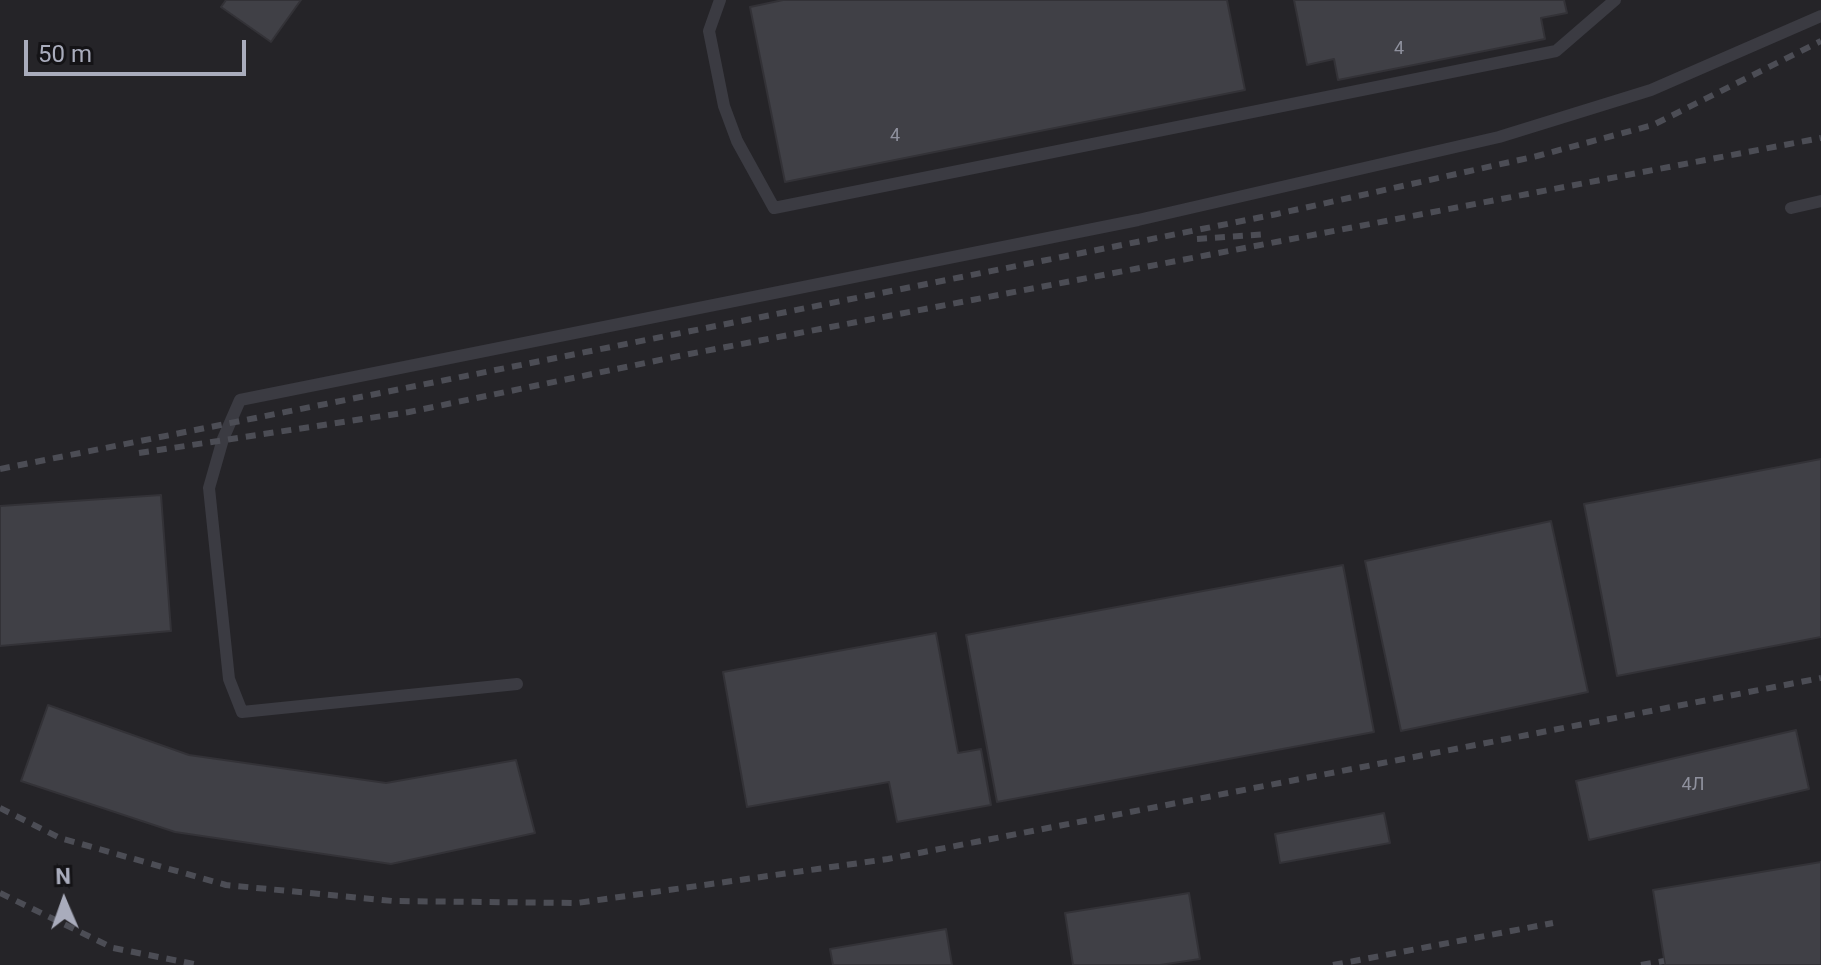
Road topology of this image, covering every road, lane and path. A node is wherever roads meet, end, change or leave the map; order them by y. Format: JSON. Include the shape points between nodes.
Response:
{"nodes":[{"id":1,"x":720,"y":0,"type":"edge"},
{"id":2,"x":1615,"y":0,"type":"edge"},
{"id":3,"x":1821,"y":16,"type":"edge"},
{"id":4,"x":1821,"y":201,"type":"edge"},
{"id":5,"x":1791,"y":208,"type":"dead end"},
{"id":6,"x":517,"y":684,"type":"dead end"}],
"edges":[{"from":1,"to":2,"type":"lane","via":[[709,31],[724,106],[774,208],[1556,51]]},
{"from":3,"to":6,"type":"lane","via":[[1651,90],[1499,137],[1138,220],[240,400],[209,488],[229,679],[242,712]]},
{"from":4,"to":5,"type":"lane"}]}
